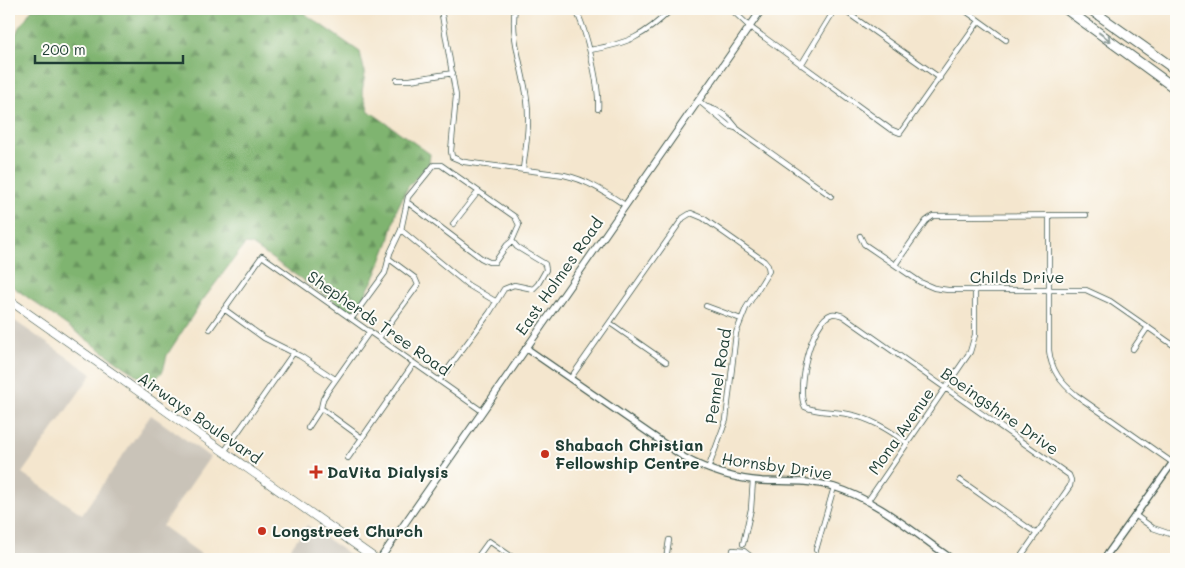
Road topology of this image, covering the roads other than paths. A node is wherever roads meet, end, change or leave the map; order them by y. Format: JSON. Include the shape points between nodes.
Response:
{"nodes":[{"id":1,"x":441,"y":9,"type":"edge"},
{"id":2,"x":515,"y":9,"type":"edge"},
{"id":3,"x":575,"y":9,"type":"edge"},
{"id":4,"x":672,"y":9,"type":"edge"},
{"id":5,"x":731,"y":9,"type":"edge"},
{"id":6,"x":762,"y":9,"type":"edge"},
{"id":7,"x":835,"y":9,"type":"edge"},
{"id":8,"x":842,"y":9,"type":"edge"},
{"id":9,"x":963,"y":9,"type":"edge"},
{"id":10,"x":1066,"y":9,"type":"edge"},
{"id":11,"x":1090,"y":9,"type":"edge"},
{"id":12,"x":979,"y":21,"type":"junction"},
{"id":13,"x":750,"y":27,"type":"junction"},
{"id":14,"x":1006,"y":40,"type":"dead end"},
{"id":15,"x":590,"y":50,"type":"junction"},
{"id":16,"x":801,"y":65,"type":"junction"},
{"id":17,"x":1176,"y":70,"type":"edge"},
{"id":18,"x":452,"y":73,"type":"junction"},
{"id":19,"x":940,"y":78,"type":"junction"},
{"id":20,"x":397,"y":80,"type":"dead end"},
{"id":21,"x":1176,"y":89,"type":"edge"},
{"id":22,"x":698,"y":101,"type":"junction"},
{"id":23,"x":598,"y":109,"type":"dead end"},
{"id":24,"x":523,"y":169,"type":"junction"},
{"id":25,"x":478,"y":192,"type":"junction"},
{"id":26,"x":831,"y":196,"type":"dead end"},
{"id":27,"x":407,"y":202,"type":"junction"},
{"id":28,"x":625,"y":205,"type":"junction"},
{"id":29,"x":1086,"y":215,"type":"dead end"},
{"id":30,"x":1048,"y":216,"type":"junction"},
{"id":31,"x":453,"y":224,"type":"dead end"},
{"id":32,"x":401,"y":230,"type":"junction"},
{"id":33,"x":860,"y":236,"type":"dead end"},
{"id":34,"x":512,"y":241,"type":"junction"},
{"id":35,"x":388,"y":258,"type":"junction"},
{"id":36,"x":895,"y":265,"type":"junction"},
{"id":37,"x":1049,"y":289,"type":"junction"},
{"id":38,"x":976,"y":290,"type":"junction"},
{"id":39,"x":9,"y":300,"type":"edge"},
{"id":40,"x":495,"y":301,"type":"junction"},
{"id":41,"x":706,"y":306,"type":"dead end"},
{"id":42,"x":224,"y":309,"type":"junction"},
{"id":43,"x":352,"y":318,"type":"junction"},
{"id":44,"x":740,"y":319,"type":"junction"},
{"id":45,"x":610,"y":323,"type":"junction"},
{"id":46,"x":1148,"y":327,"type":"junction"},
{"id":47,"x":210,"y":330,"type":"dead end"},
{"id":48,"x":370,"y":331,"type":"junction"},
{"id":49,"x":379,"y":338,"type":"junction"},
{"id":50,"x":1176,"y":347,"type":"edge"},
{"id":51,"x":526,"y":348,"type":"junction"},
{"id":52,"x":1133,"y":349,"type":"dead end"},
{"id":53,"x":294,"y":352,"type":"junction"},
{"id":54,"x":666,"y":362,"type":"dead end"},
{"id":55,"x":414,"y":363,"type":"junction"},
{"id":56,"x":336,"y":379,"type":"junction"},
{"id":57,"x":570,"y":379,"type":"junction"},
{"id":58,"x":440,"y":381,"type":"junction"},
{"id":59,"x":946,"y":388,"type":"junction"},
{"id":60,"x":321,"y":408,"type":"junction"},
{"id":61,"x":482,"y":411,"type":"junction"},
{"id":62,"x":308,"y":428,"type":"dead end"},
{"id":63,"x":362,"y":438,"type":"junction"},
{"id":64,"x":907,"y":443,"type":"junction"},
{"id":65,"x":224,"y":452,"type":"junction"},
{"id":66,"x":348,"y":458,"type":"dead end"},
{"id":67,"x":1175,"y":460,"type":"edge"},
{"id":68,"x":708,"y":469,"type":"junction"},
{"id":69,"x":753,"y":480,"type":"junction"},
{"id":70,"x":960,"y":480,"type":"dead end"},
{"id":71,"x":834,"y":488,"type":"junction"},
{"id":72,"x":867,"y":502,"type":"junction"},
{"id":73,"x":1135,"y":515,"type":"junction"},
{"id":74,"x":1037,"y":534,"type":"junction"},
{"id":75,"x":1176,"y":536,"type":"edge"},
{"id":76,"x":669,"y":540,"type":"dead end"},
{"id":77,"x":744,"y":544,"type":"dead end"},
{"id":78,"x":816,"y":550,"type":"dead end"},
{"id":79,"x":378,"y":559,"type":"edge"},
{"id":80,"x":476,"y":559,"type":"edge"},
{"id":81,"x":515,"y":559,"type":"edge"},
{"id":82,"x":666,"y":559,"type":"edge"},
{"id":83,"x":732,"y":559,"type":"edge"},
{"id":84,"x":754,"y":559,"type":"edge"},
{"id":85,"x":952,"y":559,"type":"edge"},
{"id":86,"x":1019,"y":559,"type":"edge"},
{"id":87,"x":1104,"y":559,"type":"edge"}],
"edges":[{"from":1,"to":18,"type":"street"},
{"from":2,"to":24,"type":"street","via":[[515,29],[528,111]]},
{"from":3,"to":15,"type":"street"},
{"from":4,"to":15,"type":"street","via":[[638,37]]},
{"from":5,"to":13,"type":"street"},
{"from":6,"to":13,"type":"main road","name":"East Holmes Road"},
{"from":7,"to":16,"type":"street"},
{"from":8,"to":19,"type":"street"},
{"from":9,"to":12,"type":"street"},
{"from":10,"to":21,"type":"highway","one_way":true},
{"from":11,"to":17,"type":"highway"},
{"from":12,"to":14,"type":"street"},
{"from":12,"to":19,"type":"street"},
{"from":13,"to":16,"type":"street"},
{"from":13,"to":22,"type":"main road","name":"East Holmes Road"},
{"from":15,"to":23,"type":"street"},
{"from":16,"to":19,"type":"street","via":[[900,133]]},
{"from":18,"to":20,"type":"street"},
{"from":18,"to":24,"type":"street","via":[[456,96],[452,157],[464,162]]},
{"from":22,"to":26,"type":"street","via":[[723,122]]},
{"from":22,"to":28,"type":"main road","name":"East Holmes Road"},
{"from":24,"to":28,"type":"street","via":[[580,179]]},
{"from":25,"to":27,"type":"street","via":[[441,165],[434,164]]},
{"from":25,"to":31,"type":"street"},
{"from":25,"to":34,"type":"street","via":[[518,220]]},
{"from":27,"to":32,"type":"street"},
{"from":27,"to":34,"type":"street","via":[[489,262],[495,262]]},
{"from":28,"to":51,"type":"main road","name":"East Holmes Road"},
{"from":29,"to":30,"type":"street"},
{"from":30,"to":36,"type":"street","via":[[933,216],[926,220]]},
{"from":30,"to":37,"type":"street"},
{"from":32,"to":35,"type":"street"},
{"from":32,"to":40,"type":"street","via":[[468,285]]},
{"from":33,"to":36,"type":"street","name":"Childs Drive","via":[[864,244]]},
{"from":34,"to":40,"type":"street","via":[[545,264],[546,270],[533,289],[509,286]]},
{"from":35,"to":43,"type":"street","via":[[383,277]]},
{"from":35,"to":49,"type":"street","via":[[415,278],[418,285]]},
{"from":36,"to":38,"type":"street","name":"Childs Drive","via":[[934,288]]},
{"from":37,"to":38,"type":"street","name":"Childs Drive"},
{"from":37,"to":46,"type":"street","name":"Childs Drive","via":[[1096,294]]},
{"from":37,"to":67,"type":"street","via":[[1050,358],[1062,382],[1079,397]]},
{"from":38,"to":59,"type":"street","name":"Mona Avenue","via":[[974,341],[967,358]]},
{"from":39,"to":65,"type":"main road","name":"Airways Boulevard"},
{"from":40,"to":58,"type":"street"},
{"from":41,"to":44,"type":"street"},
{"from":42,"to":43,"type":"street","name":"Shepherds Tree Road","via":[[262,256]]},
{"from":42,"to":47,"type":"street"},
{"from":42,"to":53,"type":"street","via":[[264,338]]},
{"from":43,"to":48,"type":"street","name":"Shepherds Tree Road"},
{"from":44,"to":45,"type":"street","name":"Pennel Road","via":[[767,277],[768,266],[703,218],[691,213],[683,218]]},
{"from":44,"to":68,"type":"street","name":"Pennel Road","via":[[734,342],[726,420]]},
{"from":45,"to":54,"type":"street"},
{"from":45,"to":57,"type":"street"},
{"from":46,"to":50,"type":"street","name":"Childs Drive"},
{"from":46,"to":52,"type":"street"},
{"from":48,"to":49,"type":"street","name":"Shepherds Tree Road"},
{"from":48,"to":56,"type":"street"},
{"from":49,"to":55,"type":"street","name":"Shepherds Tree Road"},
{"from":51,"to":57,"type":"street","name":"Hornsby Drive"},
{"from":51,"to":61,"type":"main road","name":"East Holmes Road"},
{"from":53,"to":56,"type":"street"},
{"from":53,"to":65,"type":"street"},
{"from":55,"to":58,"type":"street","name":"Shepherds Tree Road"},
{"from":55,"to":63,"type":"street"},
{"from":56,"to":60,"type":"street"},
{"from":57,"to":68,"type":"street","name":"Hornsby Drive","via":[[674,452]]},
{"from":58,"to":61,"type":"street","name":"Shepherds Tree Road"},
{"from":59,"to":64,"type":"street","name":"Mona Avenue"},
{"from":59,"to":64,"type":"street","name":"Boeingshire Drive","via":[[843,316],[832,314],[825,319],[809,347],[803,373],[801,398],[805,407],[851,414],[873,422]]},
{"from":59,"to":74,"type":"street","name":"Boeingshire Drive","via":[[1070,477],[1070,486]]},
{"from":60,"to":62,"type":"street"},
{"from":60,"to":63,"type":"street"},
{"from":61,"to":79,"type":"main road","name":"East Holmes Road"},
{"from":63,"to":66,"type":"street"},
{"from":64,"to":72,"type":"street","name":"Mona Avenue"},
{"from":65,"to":79,"type":"main road","name":"Airways Boulevard"},
{"from":67,"to":73,"type":"street"},
{"from":68,"to":69,"type":"street","name":"Hornsby Drive"},
{"from":69,"to":71,"type":"street","name":"Hornsby Drive","via":[[811,482]]},
{"from":69,"to":77,"type":"street"},
{"from":70,"to":74,"type":"street"},
{"from":71,"to":72,"type":"street","name":"Hornsby Drive"},
{"from":71,"to":78,"type":"street"},
{"from":72,"to":85,"type":"street","name":"Hornsby Drive"},
{"from":73,"to":75,"type":"street","via":[[1153,528]]},
{"from":73,"to":87,"type":"street"},
{"from":74,"to":86,"type":"street","name":"Boeingshire Drive"},
{"from":76,"to":82,"type":"street"},
{"from":80,"to":81,"type":"street","via":[[488,541]]},
{"from":83,"to":84,"type":"street","via":[[733,550],[744,551]]}]}
